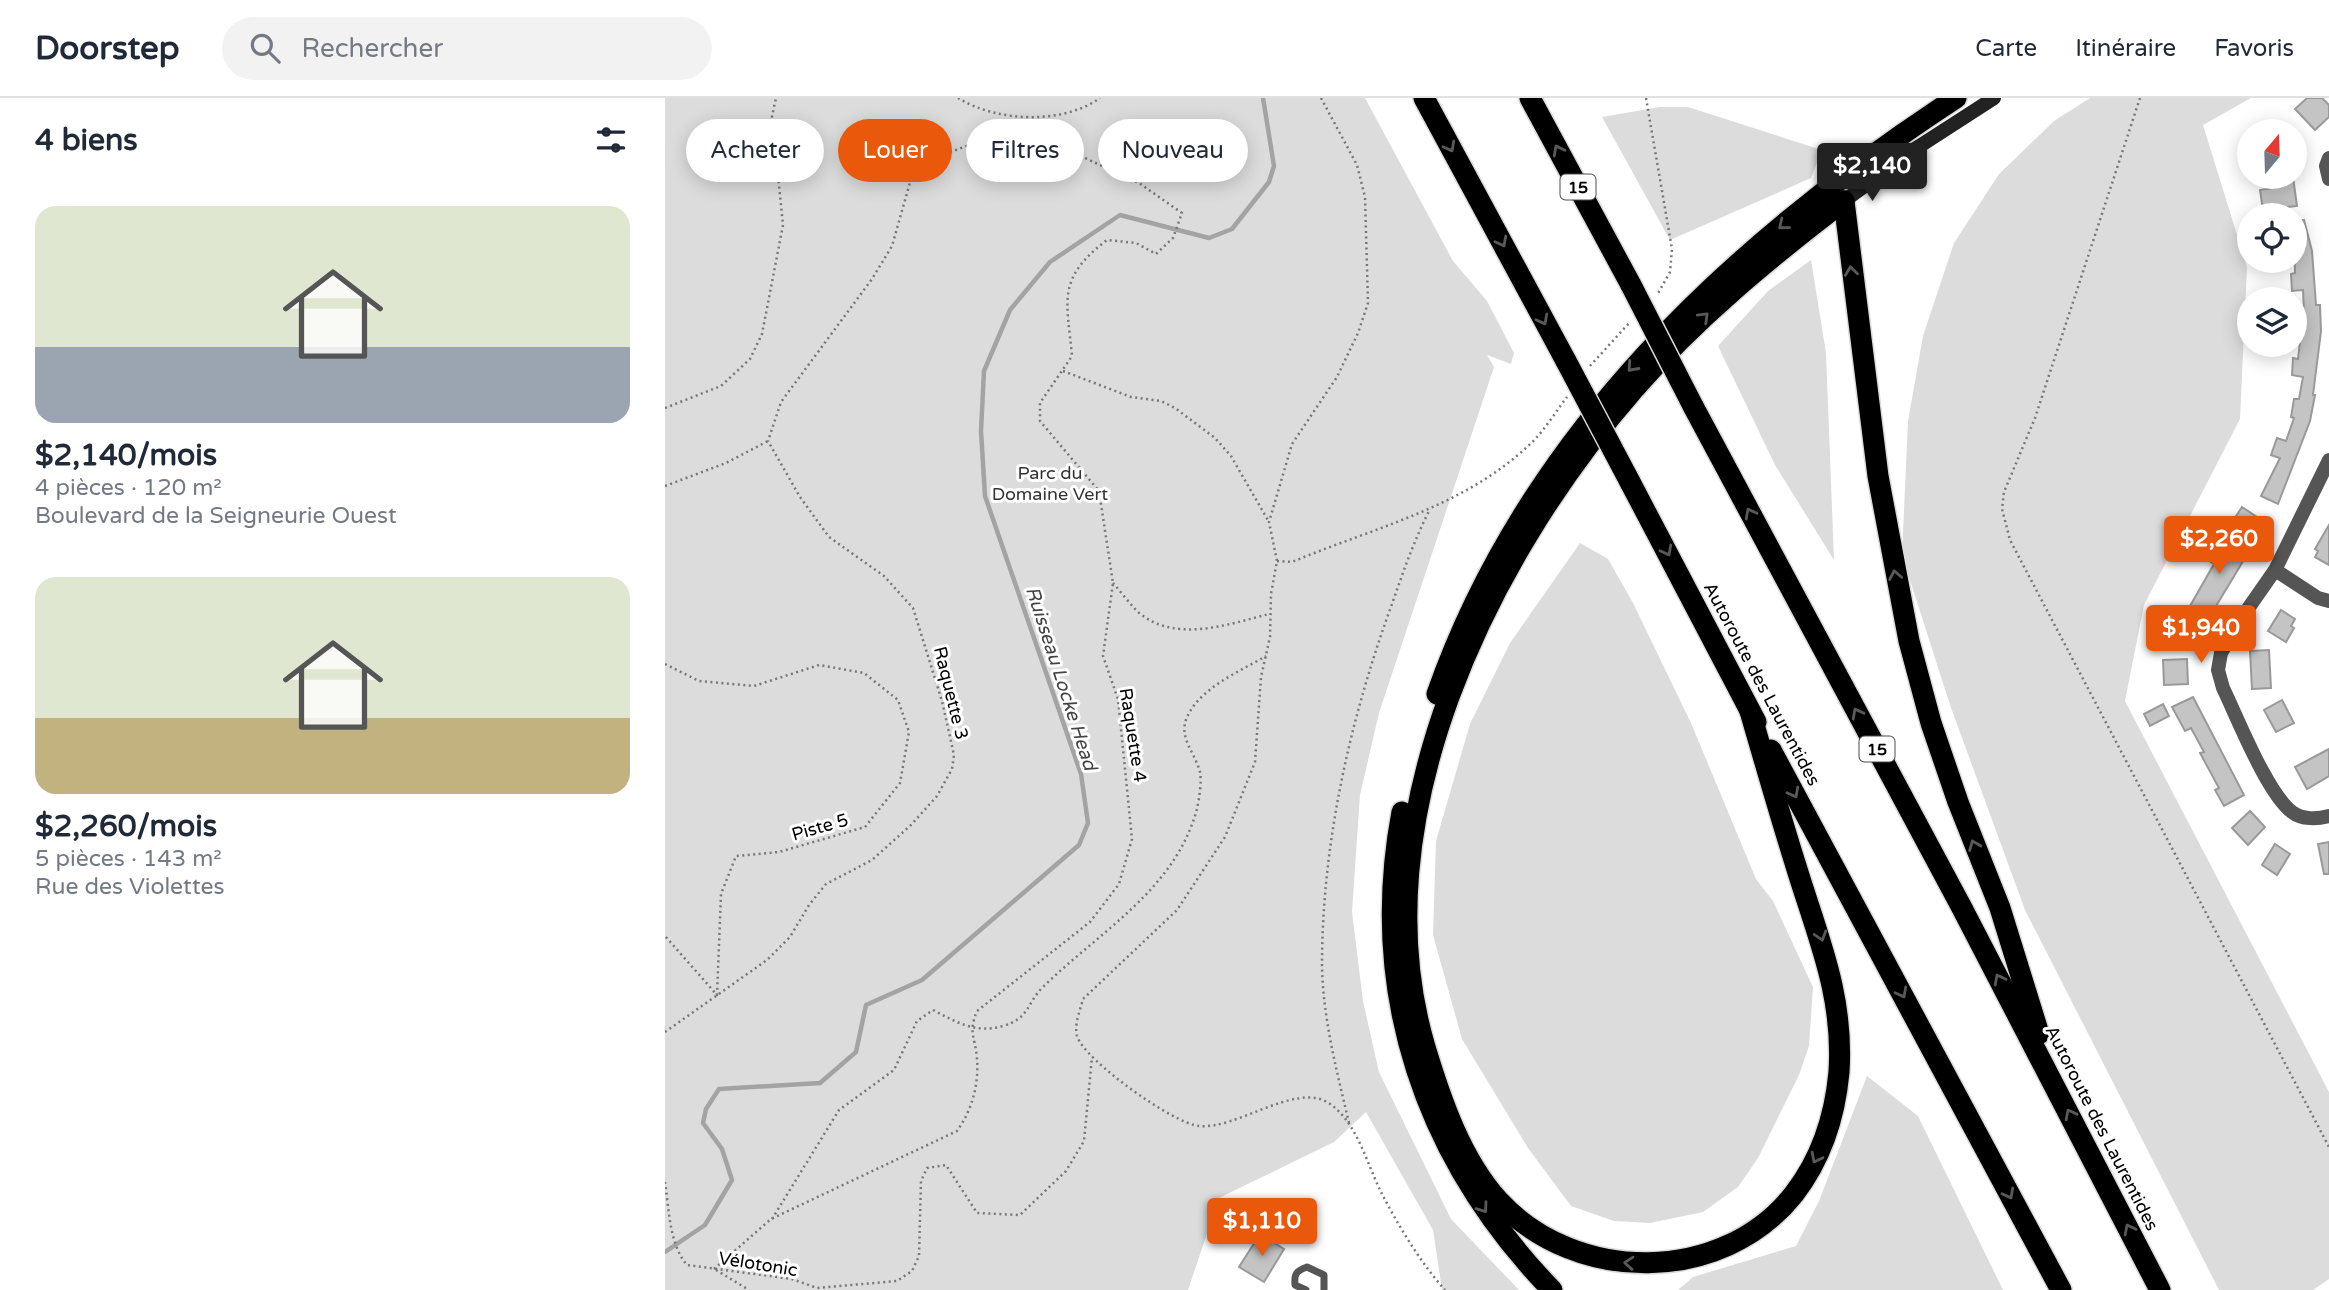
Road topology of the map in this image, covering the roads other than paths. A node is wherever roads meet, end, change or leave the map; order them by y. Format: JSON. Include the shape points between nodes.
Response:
{"nodes":[{"id":1,"x":1424,"y":98,"type":"edge"},
{"id":2,"x":1530,"y":98,"type":"edge"},
{"id":3,"x":1956,"y":98,"type":"edge"},
{"id":4,"x":1994,"y":98,"type":"edge"},
{"id":5,"x":2329,"y":158,"type":"edge"},
{"id":6,"x":2329,"y":179,"type":"edge"},
{"id":7,"x":1844,"y":201,"type":"junction"},
{"id":8,"x":2329,"y":460,"type":"edge"},
{"id":9,"x":2276,"y":570,"type":"junction"},
{"id":10,"x":2329,"y":601,"type":"edge"},
{"id":11,"x":1750,"y":711,"type":"junction"},
{"id":12,"x":2329,"y":816,"type":"edge"},
{"id":13,"x":2053,"y":1083,"type":"junction"},
{"id":14,"x":1306,"y":1290,"type":"edge"},
{"id":15,"x":1324,"y":1290,"type":"edge"},
{"id":16,"x":1552,"y":1290,"type":"edge"},
{"id":17,"x":2061,"y":1290,"type":"edge"},
{"id":18,"x":2160,"y":1290,"type":"edge"}],
"edges":[{"from":1,"to":11,"type":"highway","name":"Autoroute des Laurentides","one_way":true,"bridge":true},
{"from":13,"to":2,"type":"highway","name":"Autoroute des Laurentides","number":"15","one_way":true,"bridge":true},
{"from":3,"to":16,"type":"highway","one_way":true,"via":[[1746,255],[1611,390],[1549,473],[1503,548],[1459,636],[1418,747],[1401,818],[1391,891],[1396,982],[1409,1048],[1434,1120],[1461,1174],[1505,1238]]},
{"from":4,"to":7,"type":"main road"},
{"from":5,"to":6,"type":"street"},
{"from":11,"to":7,"type":"highway","one_way":true,"via":[[1834,986],[1839,1069],[1826,1136],[1794,1194],[1761,1226],[1734,1242],[1701,1256],[1653,1264],[1577,1253],[1537,1233],[1496,1197],[1466,1152],[1433,1072],[1417,1017],[1408,937],[1410,852],[1423,781],[1454,688],[1493,600],[1576,461],[1639,383],[1699,321]]},
{"from":13,"to":7,"type":"highway","one_way":true,"via":[[2000,908],[1935,736],[1912,651],[1880,489]]},
{"from":8,"to":9,"type":"street"},
{"from":9,"to":10,"type":"street"},
{"from":9,"to":12,"type":"street","via":[[2238,623],[2221,653],[2218,670],[2278,797],[2294,814]]},
{"from":11,"to":17,"type":"highway","name":"Autoroute des Laurentides","one_way":true},
{"from":18,"to":13,"type":"highway","name":"Autoroute des Laurentides","number":"15","one_way":true},
{"from":14,"to":15,"type":"lane","via":[[1295,1285],[1294,1276],[1307,1267],[1324,1275]]}]}
